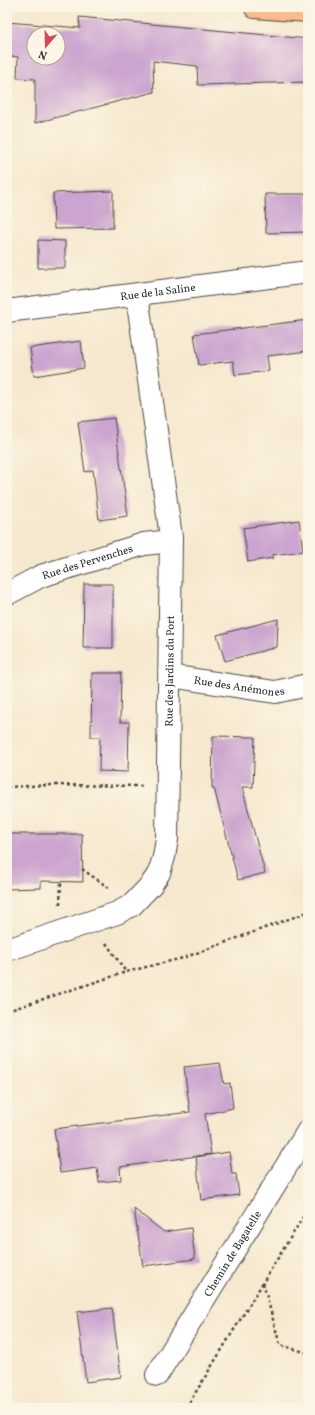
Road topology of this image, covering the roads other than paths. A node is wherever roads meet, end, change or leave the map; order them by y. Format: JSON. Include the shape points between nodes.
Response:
{"nodes":[{"id":1,"x":255,"y":7,"type":"edge"},
{"id":2,"x":308,"y":12,"type":"edge"},
{"id":3,"x":308,"y":272,"type":"edge"},
{"id":4,"x":137,"y":295,"type":"junction"},
{"id":5,"x":7,"y":311,"type":"edge"},
{"id":6,"x":171,"y":541,"type":"junction"},
{"id":7,"x":7,"y":594,"type":"edge"},
{"id":8,"x":170,"y":676,"type":"junction"},
{"id":9,"x":308,"y":685,"type":"edge"},
{"id":10,"x":7,"y":950,"type":"edge"},
{"id":11,"x":308,"y":1131,"type":"edge"},
{"id":12,"x":157,"y":1375,"type":"dead end"}],
"edges":[{"from":1,"to":2,"type":"main road"},
{"from":3,"to":4,"type":"street","name":"Rue de la Saline"},
{"from":4,"to":5,"type":"street","name":"Rue de la Saline"},
{"from":4,"to":6,"type":"street","name":"Rue des Jardins du Port"},
{"from":6,"to":7,"type":"street","name":"Rue des Pervenches","via":[[144,544],[41,576]]},
{"from":6,"to":8,"type":"street","name":"Rue des Jardins du Port"},
{"from":8,"to":9,"type":"street","name":"Rue des Anémones","via":[[275,692]]},
{"from":8,"to":10,"type":"street","name":"Rue des Jardins du Port","via":[[167,839],[159,873],[151,886],[132,905],[91,922]]},
{"from":11,"to":12,"type":"street","name":"Chemin de Bagatelle"}]}
